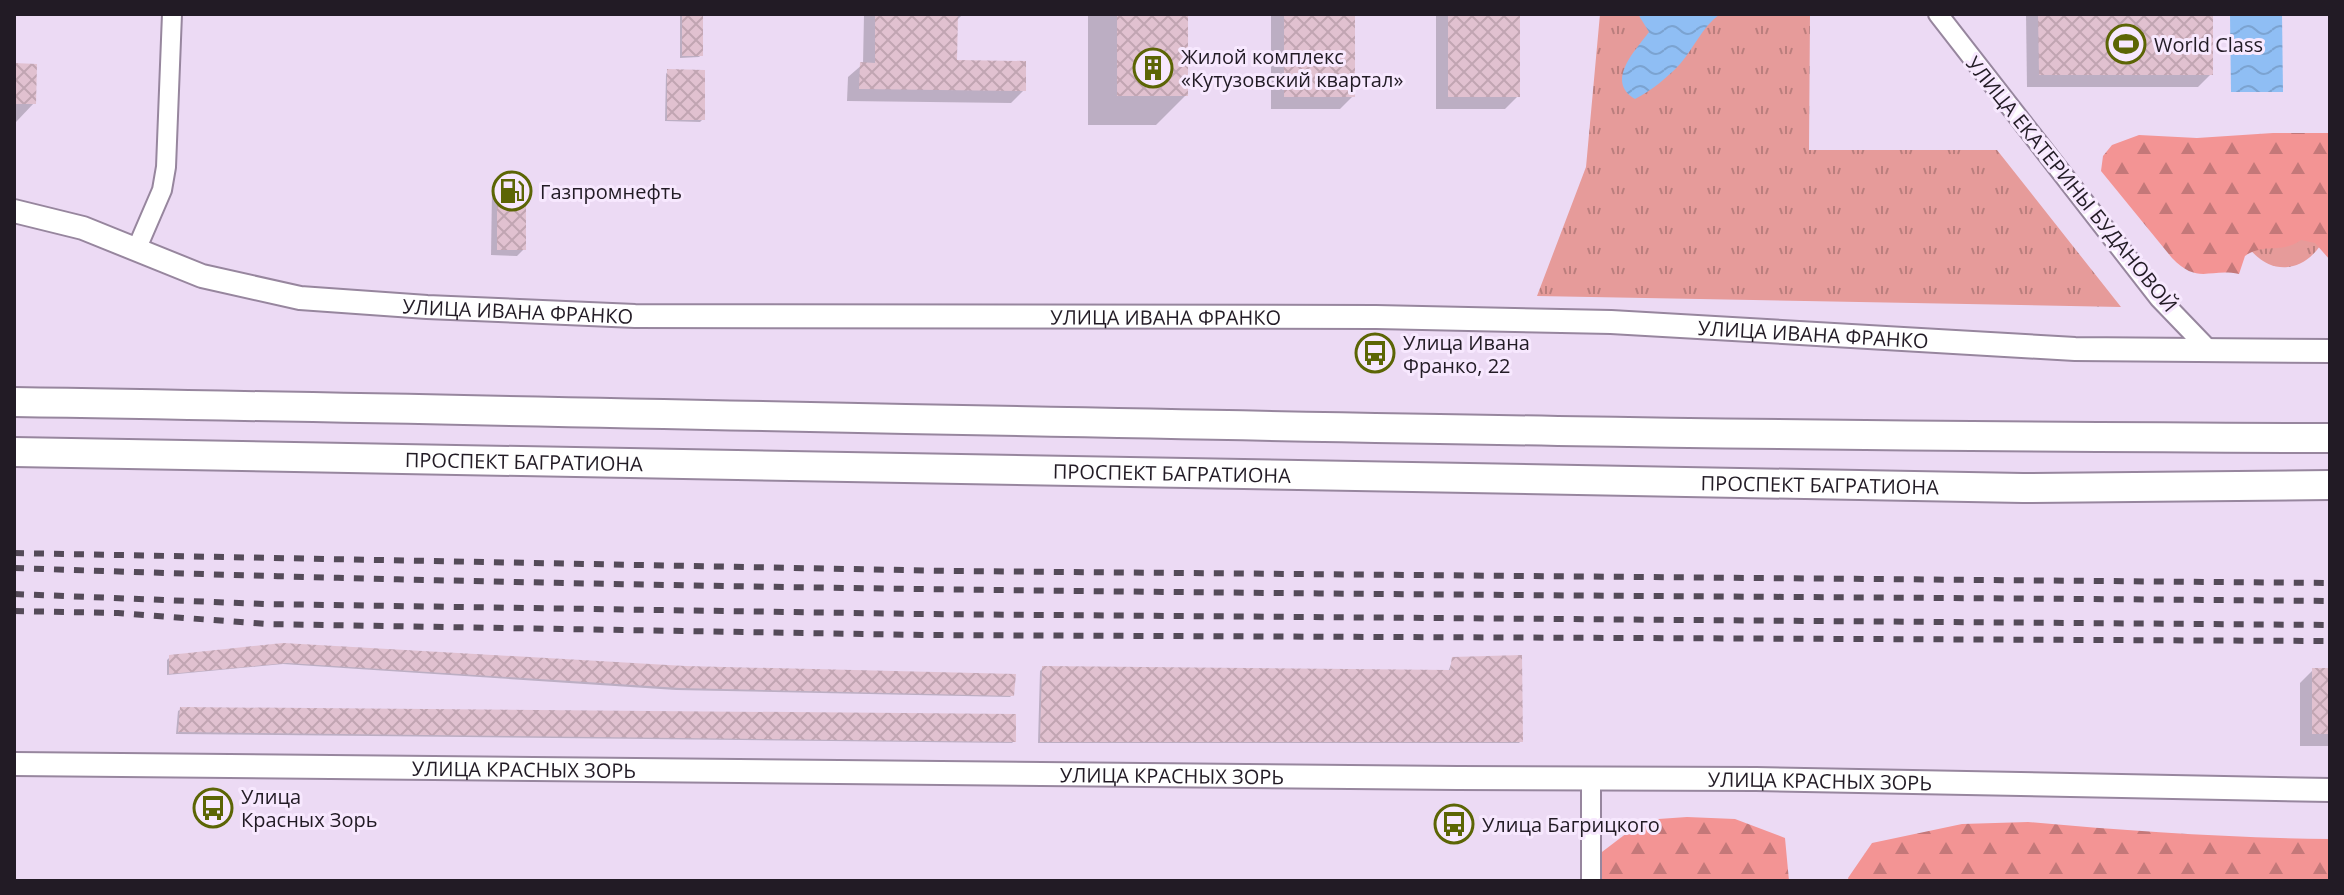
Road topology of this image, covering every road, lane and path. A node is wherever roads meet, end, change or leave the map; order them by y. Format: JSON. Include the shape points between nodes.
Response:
{"nodes":[{"id":1,"x":172,"y":14,"type":"edge"},
{"id":2,"x":1938,"y":14,"type":"edge"},
{"id":3,"x":14,"y":211,"type":"edge"},
{"id":4,"x":137,"y":248,"type":"junction"},
{"id":5,"x":2210,"y":351,"type":"junction"},
{"id":6,"x":2330,"y":351,"type":"edge"},
{"id":7,"x":14,"y":402,"type":"edge"},
{"id":8,"x":2330,"y":438,"type":"edge"},
{"id":9,"x":14,"y":452,"type":"edge"},
{"id":10,"x":2330,"y":485,"type":"edge"},
{"id":11,"x":14,"y":764,"type":"edge"},
{"id":12,"x":1591,"y":778,"type":"junction"},
{"id":13,"x":2330,"y":790,"type":"edge"},
{"id":14,"x":1591,"y":881,"type":"edge"}],
"edges":[{"from":1,"to":4,"type":"street","via":[[166,167]]},
{"from":2,"to":5,"type":"street","name":"УЛИЦА ЕКАТЕРИНЫ БУДАНОВОЙ","via":[[2159,298]]},
{"from":3,"to":4,"type":"street","name":"УЛИЦА ИВАНА ФРАНКО"},
{"from":4,"to":5,"type":"street","name":"УЛИЦА ИВАНА ФРАНКО","via":[[202,276],[300,298],[427,307],[635,316],[1611,322],[2075,349]]},
{"from":5,"to":6,"type":"street","name":"УЛИЦА ИВАНА ФРАНКО"},
{"from":7,"to":8,"type":"main road"},
{"from":9,"to":10,"type":"main road","name":"ПРОСПЕКТ БАГРАТИОНА","via":[[2023,488]]},
{"from":11,"to":12,"type":"street","name":"УЛИЦА КРАСНЫХ ЗОРЬ"},
{"from":12,"to":13,"type":"street","name":"УЛИЦА КРАСНЫХ ЗОРЬ"},
{"from":12,"to":14,"type":"street"}]}
